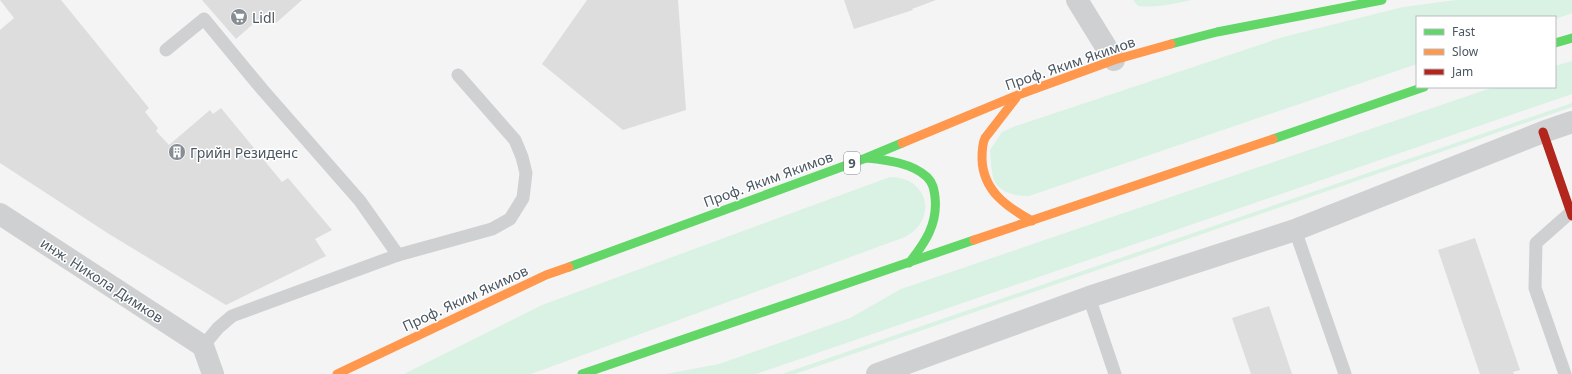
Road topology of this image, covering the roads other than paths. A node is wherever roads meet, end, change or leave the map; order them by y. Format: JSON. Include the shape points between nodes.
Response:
{"nodes":[{"id":1,"x":1077,"y":0,"type":"edge"},
{"id":2,"x":1382,"y":0,"type":"edge"},
{"id":3,"x":1572,"y":38,"type":"edge"},
{"id":4,"x":1556,"y":43,"type":"edge"},
{"id":5,"x":166,"y":50,"type":"dead end"},
{"id":6,"x":1114,"y":60,"type":"junction"},
{"id":7,"x":458,"y":75,"type":"dead end"},
{"id":8,"x":1421,"y":88,"type":"edge"},
{"id":9,"x":1018,"y":95,"type":"junction"},
{"id":10,"x":1572,"y":122,"type":"edge"},
{"id":11,"x":1543,"y":132,"type":"junction"},
{"id":12,"x":866,"y":158,"type":"junction"},
{"id":13,"x":0,"y":214,"type":"edge"},
{"id":14,"x":1571,"y":214,"type":"edge"},
{"id":15,"x":1032,"y":221,"type":"junction"},
{"id":16,"x":1295,"y":230,"type":"junction"},
{"id":17,"x":398,"y":255,"type":"junction"},
{"id":18,"x":909,"y":263,"type":"junction"},
{"id":19,"x":1089,"y":297,"type":"junction"},
{"id":20,"x":203,"y":346,"type":"junction"},
{"id":21,"x":213,"y":374,"type":"edge"},
{"id":22,"x":337,"y":374,"type":"edge"},
{"id":23,"x":582,"y":374,"type":"edge"},
{"id":24,"x":877,"y":374,"type":"edge"},
{"id":25,"x":1115,"y":374,"type":"edge"},
{"id":26,"x":1345,"y":374,"type":"edge"},
{"id":27,"x":1565,"y":374,"type":"edge"}],
"edges":[{"from":1,"to":6,"type":"street"},
{"from":2,"to":6,"type":"main road","name":"Проф. Яким Якимов","number":"9","via":[[1217,32]]},
{"from":3,"to":4,"type":"main road"},
{"from":5,"to":17,"type":"lane","via":[[204,19],[360,201]]},
{"from":6,"to":9,"type":"main road","name":"Проф. Яким Якимов","number":"9"},
{"from":7,"to":17,"type":"lane","via":[[515,140],[526,172],[523,198],[510,219],[492,229]]},
{"from":8,"to":15,"type":"main road"},
{"from":9,"to":12,"type":"main road","name":"Проф. Яким Якимов","number":"9"},
{"from":9,"to":15,"type":"main road","via":[[983,141],[982,162],[985,181],[993,193],[1011,210]]},
{"from":10,"to":11,"type":"street"},
{"from":11,"to":14,"type":"main road"},
{"from":11,"to":16,"type":"street"},
{"from":12,"to":18,"type":"main road","via":[[887,159],[903,164],[923,174],[933,185],[936,205],[933,228],[924,245]]},
{"from":12,"to":22,"type":"main road","name":"Проф. Яким Якимов","number":"9","via":[[546,275]]},
{"from":13,"to":20,"type":"street","name":"инж. Никола Димков"},
{"from":14,"to":27,"type":"lane","via":[[1536,243],[1535,288]]},
{"from":15,"to":18,"type":"main road"},
{"from":16,"to":19,"type":"street"},
{"from":16,"to":26,"type":"lane"},
{"from":17,"to":20,"type":"lane","via":[[232,316]]},
{"from":18,"to":23,"type":"main road"},
{"from":19,"to":24,"type":"street"},
{"from":19,"to":25,"type":"lane"},
{"from":20,"to":21,"type":"street"}]}
